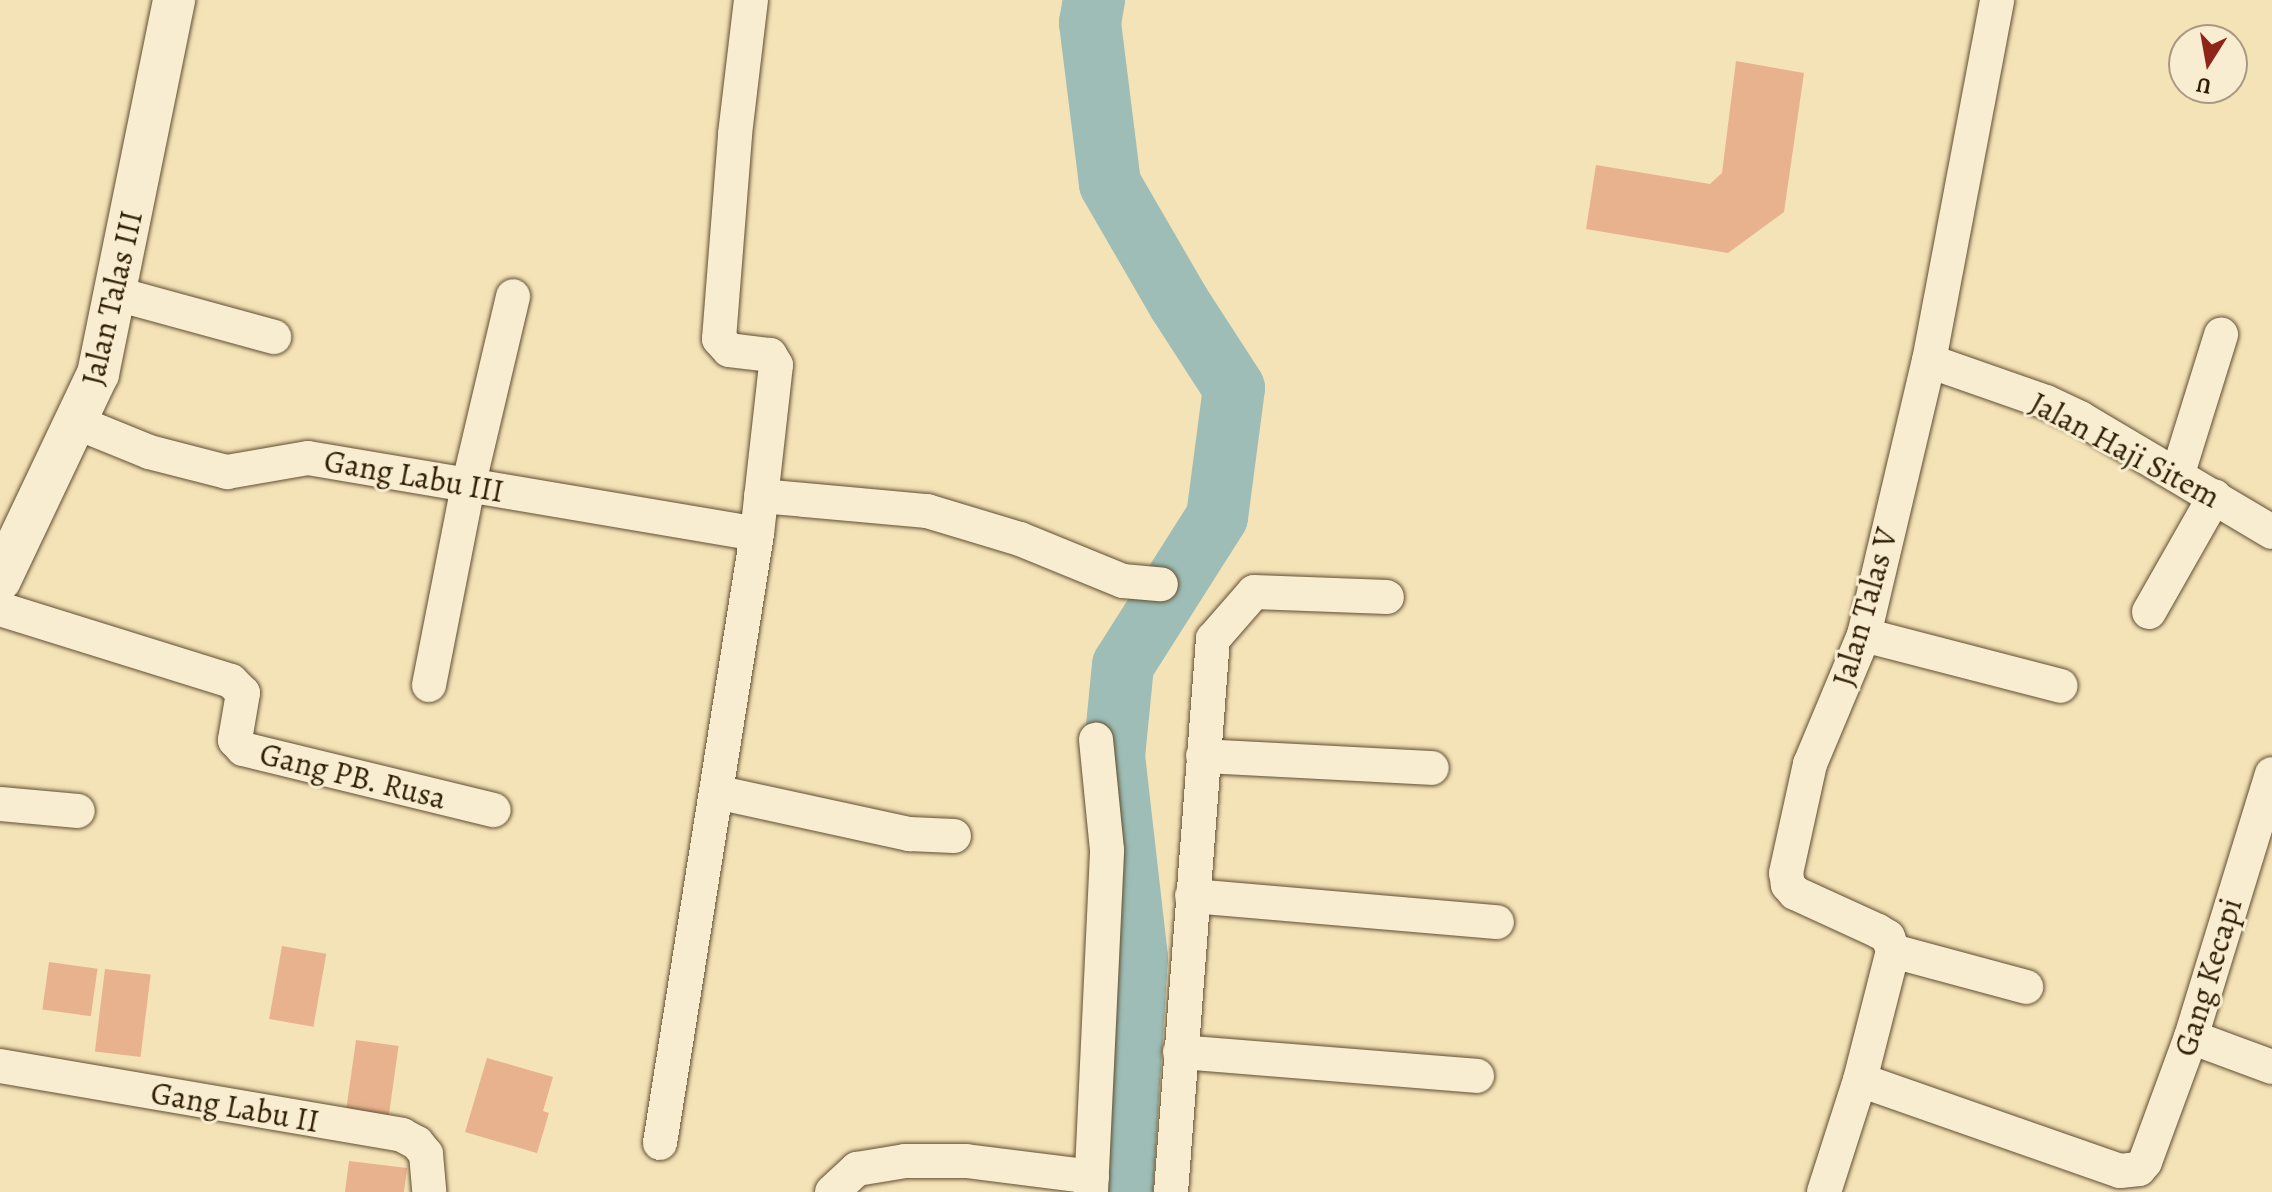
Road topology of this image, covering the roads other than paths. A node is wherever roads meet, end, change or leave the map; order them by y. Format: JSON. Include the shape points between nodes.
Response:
{"nodes":[{"id":1,"x":174,"y":0,"type":"edge"},
{"id":2,"x":751,"y":0,"type":"edge"},
{"id":3,"x":1997,"y":0,"type":"edge"},
{"id":4,"x":117,"y":294,"type":"junction"},
{"id":5,"x":513,"y":296,"type":"dead end"},
{"id":6,"x":2221,"y":335,"type":"dead end"},
{"id":7,"x":274,"y":337,"type":"dead end"},
{"id":8,"x":1929,"y":361,"type":"junction"},
{"id":9,"x":78,"y":423,"type":"junction"},
{"id":10,"x":2178,"y":473,"type":"junction"},
{"id":11,"x":468,"y":487,"type":"junction"},
{"id":12,"x":761,"y":496,"type":"junction"},
{"id":13,"x":2215,"y":496,"type":"junction"},
{"id":14,"x":2272,"y":532,"type":"edge"},
{"id":15,"x":757,"y":534,"type":"junction"},
{"id":16,"x":0,"y":580,"type":"edge"},
{"id":17,"x":1161,"y":584,"type":"dead end"},
{"id":18,"x":1387,"y":597,"type":"dead end"},
{"id":19,"x":0,"y":609,"type":"edge"},
{"id":20,"x":2149,"y":612,"type":"dead end"},
{"id":21,"x":1864,"y":635,"type":"junction"},
{"id":22,"x":429,"y":685,"type":"dead end"},
{"id":23,"x":2061,"y":686,"type":"dead end"},
{"id":24,"x":1096,"y":740,"type":"dead end"},
{"id":25,"x":1203,"y":756,"type":"junction"},
{"id":26,"x":1432,"y":768,"type":"dead end"},
{"id":27,"x":2272,"y":774,"type":"edge"},
{"id":28,"x":716,"y":792,"type":"junction"},
{"id":29,"x":0,"y":804,"type":"edge"},
{"id":30,"x":494,"y":810,"type":"dead end"},
{"id":31,"x":78,"y":811,"type":"dead end"},
{"id":32,"x":954,"y":836,"type":"dead end"},
{"id":33,"x":1192,"y":896,"type":"junction"},
{"id":34,"x":1497,"y":922,"type":"dead end"},
{"id":35,"x":1893,"y":951,"type":"junction"},
{"id":36,"x":2026,"y":987,"type":"dead end"},
{"id":37,"x":2191,"y":1037,"type":"junction"},
{"id":38,"x":1180,"y":1052,"type":"junction"},
{"id":39,"x":0,"y":1066,"type":"edge"},
{"id":40,"x":2272,"y":1067,"type":"edge"},
{"id":41,"x":1477,"y":1076,"type":"dead end"},
{"id":42,"x":1860,"y":1080,"type":"junction"},
{"id":43,"x":660,"y":1143,"type":"dead end"},
{"id":44,"x":1092,"y":1185,"type":"edge"},
{"id":45,"x":429,"y":1192,"type":"edge"},
{"id":46,"x":832,"y":1192,"type":"edge"},
{"id":47,"x":1171,"y":1192,"type":"edge"},
{"id":48,"x":1824,"y":1192,"type":"edge"}],
"edges":[{"from":1,"to":4,"type":"street","name":"Jalan Talas III"},
{"from":2,"to":12,"type":"street","via":[[719,339],[725,349],[775,360]]},
{"from":3,"to":8,"type":"street","name":"Jalan Talas V"},
{"from":4,"to":7,"type":"street"},
{"from":4,"to":9,"type":"street","name":"Jalan Talas III","via":[[98,374]]},
{"from":5,"to":11,"type":"street"},
{"from":6,"to":10,"type":"street"},
{"from":8,"to":10,"type":"street","name":"Jalan Haji Sitem","via":[[2046,402]]},
{"from":8,"to":21,"type":"street","name":"Jalan Talas V"},
{"from":9,"to":11,"type":"street","name":"Gang Labu III","via":[[149,452],[227,472],[308,458]]},
{"from":9,"to":16,"type":"street","name":"Jalan Talas III"},
{"from":10,"to":13,"type":"street","name":"Jalan Haji Sitem"},
{"from":11,"to":15,"type":"street","name":"Gang Labu III"},
{"from":11,"to":22,"type":"street"},
{"from":12,"to":15,"type":"street"},
{"from":12,"to":17,"type":"street","via":[[927,511],[1020,539],[1123,581]]},
{"from":13,"to":14,"type":"street","name":"Jalan Haji Sitem"},
{"from":13,"to":20,"type":"street"},
{"from":15,"to":28,"type":"street"},
{"from":18,"to":25,"type":"street","via":[[1254,592],[1213,639]]},
{"from":19,"to":30,"type":"street","name":"Gang PB. Rusa","via":[[231,681],[243,693],[235,740],[243,749]]},
{"from":21,"to":23,"type":"street"},
{"from":21,"to":35,"type":"street","name":"Jalan Talas V","via":[[1810,764],[1786,873],[1795,893],[1878,931],[1888,937]]},
{"from":24,"to":44,"type":"street","via":[[1107,850]]},
{"from":25,"to":26,"type":"street"},
{"from":25,"to":33,"type":"street"},
{"from":27,"to":37,"type":"street","name":"Gang Kecapi"},
{"from":28,"to":32,"type":"street","via":[[909,834]]},
{"from":28,"to":43,"type":"street"},
{"from":29,"to":31,"type":"street"},
{"from":33,"to":34,"type":"street"},
{"from":33,"to":38,"type":"street"},
{"from":35,"to":36,"type":"street"},
{"from":35,"to":42,"type":"street"},
{"from":37,"to":40,"type":"street"},
{"from":37,"to":42,"type":"street","name":"Gang Kecapi","via":[[2145,1162],[2131,1173]]},
{"from":38,"to":41,"type":"street"},
{"from":38,"to":47,"type":"street"},
{"from":39,"to":45,"type":"street","name":"Gang Labu II","via":[[402,1135],[426,1154]]},
{"from":42,"to":48,"type":"street"},
{"from":44,"to":46,"type":"street","via":[[966,1161],[905,1161],[857,1169]]}]}
